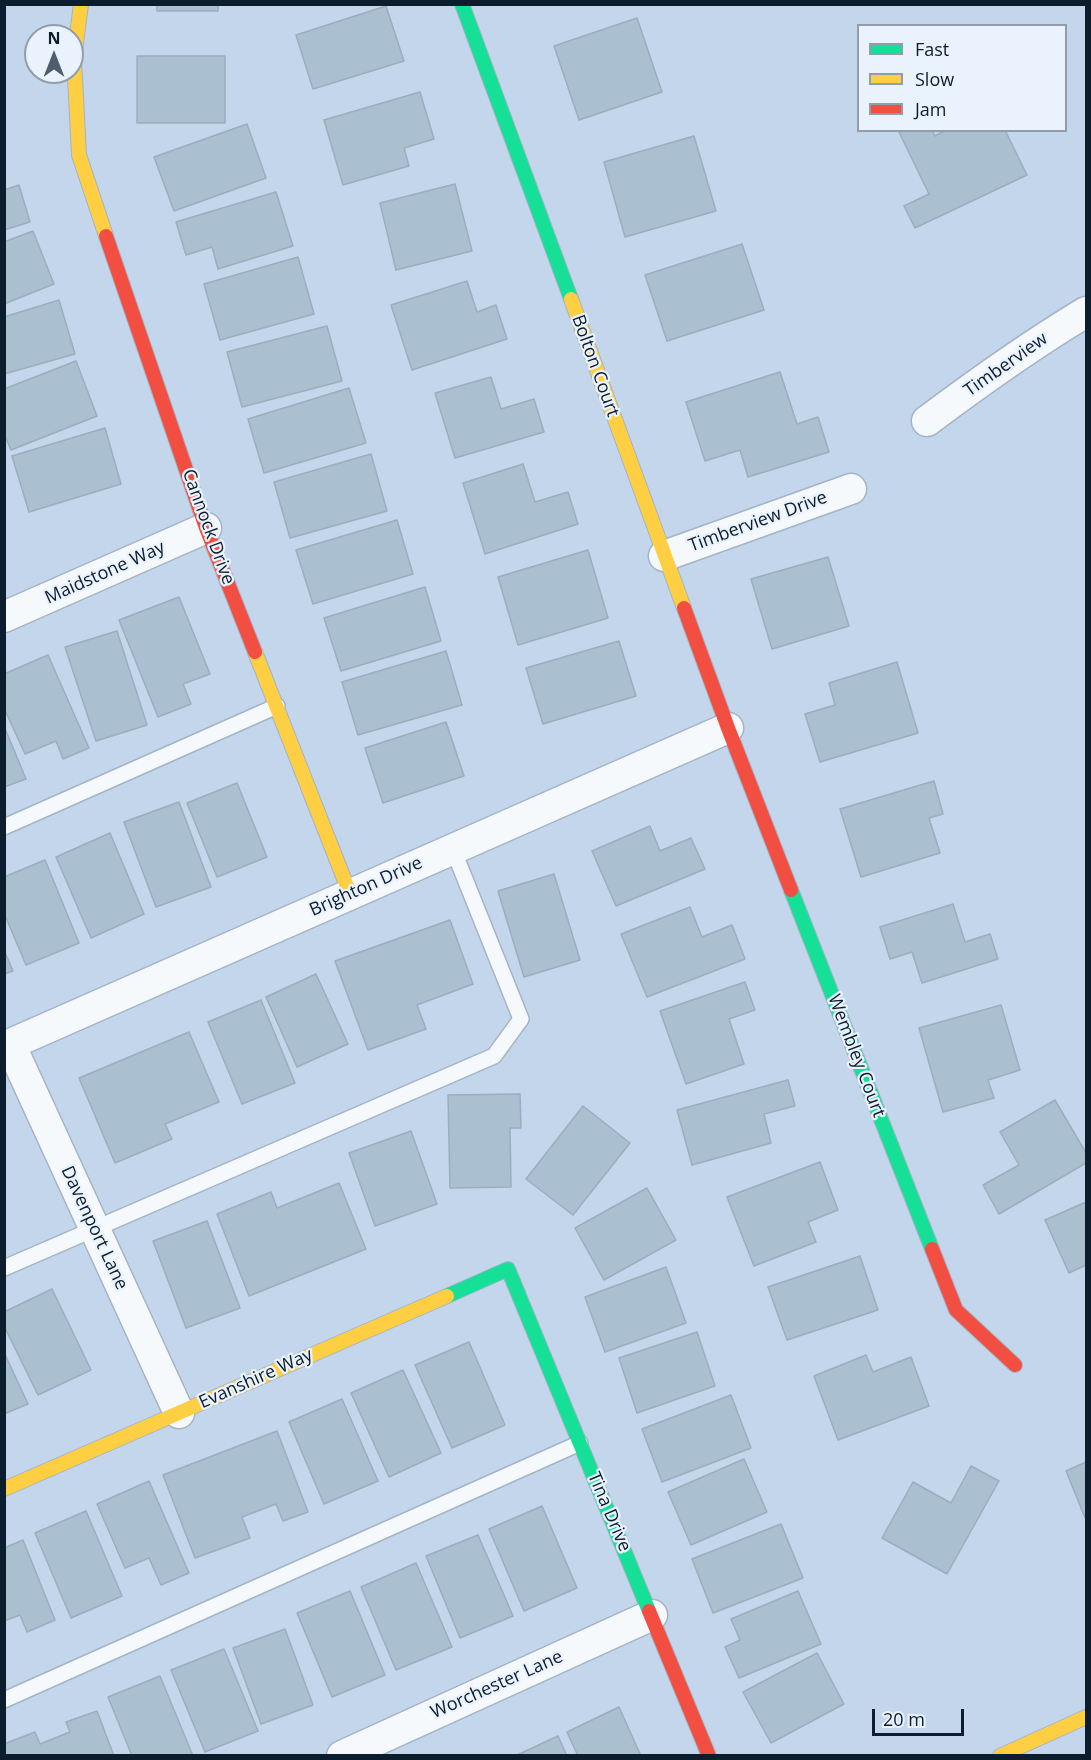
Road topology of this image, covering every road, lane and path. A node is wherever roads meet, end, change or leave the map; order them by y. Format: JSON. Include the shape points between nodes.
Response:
{"nodes":[{"id":1,"x":81,"y":4,"type":"edge"},
{"id":2,"x":462,"y":4,"type":"edge"},
{"id":3,"x":1086,"y":312,"type":"edge"},
{"id":4,"x":927,"y":421,"type":"dead end"},
{"id":5,"x":851,"y":489,"type":"dead end"},
{"id":6,"x":206,"y":528,"type":"junction"},
{"id":7,"x":664,"y":556,"type":"junction"},
{"id":8,"x":4,"y":617,"type":"edge"},
{"id":9,"x":277,"y":706,"type":"junction"},
{"id":10,"x":728,"y":728,"type":"junction"},
{"id":11,"x":4,"y":827,"type":"edge"},
{"id":12,"x":453,"y":849,"type":"junction"},
{"id":13,"x":350,"y":894,"type":"junction"},
{"id":14,"x":7,"y":1045,"type":"edge"},
{"id":15,"x":94,"y":1228,"type":"junction"},
{"id":16,"x":4,"y":1268,"type":"edge"},
{"id":17,"x":508,"y":1269,"type":"joint"},
{"id":18,"x":1016,"y":1365,"type":"dead end"},
{"id":19,"x":179,"y":1413,"type":"junction"},
{"id":20,"x":580,"y":1443,"type":"junction"},
{"id":21,"x":4,"y":1489,"type":"edge"},
{"id":22,"x":652,"y":1615,"type":"junction"},
{"id":23,"x":4,"y":1700,"type":"edge"},
{"id":24,"x":1086,"y":1717,"type":"edge"},
{"id":25,"x":342,"y":1755,"type":"edge"},
{"id":26,"x":709,"y":1755,"type":"edge"},
{"id":27,"x":1000,"y":1755,"type":"edge"}],
"edges":[{"from":1,"to":6,"type":"street","name":"Cannock Drive","via":[[74,59],[79,155]]},
{"from":2,"to":7,"type":"street","name":"Bolton Court"},
{"from":3,"to":4,"type":"street","name":"Timberview"},
{"from":5,"to":7,"type":"street","name":"Timberview Drive"},
{"from":6,"to":8,"type":"street","name":"Maidstone Way"},
{"from":6,"to":9,"type":"street","name":"Cannock Drive"},
{"from":7,"to":10,"type":"street","name":"Bolton Court"},
{"from":9,"to":11,"type":"lane"},
{"from":9,"to":13,"type":"street","name":"Cannock Drive"},
{"from":10,"to":12,"type":"street","name":"Brighton Drive"},
{"from":10,"to":18,"type":"street","name":"Wembley Court","via":[[956,1310]]},
{"from":12,"to":13,"type":"street","name":"Brighton Drive"},
{"from":12,"to":15,"type":"lane","via":[[522,1019],[494,1056]]},
{"from":13,"to":14,"type":"street","name":"Brighton Drive"},
{"from":14,"to":15,"type":"street","name":"Davenport Lane"},
{"from":15,"to":16,"type":"lane"},
{"from":15,"to":19,"type":"street","name":"Davenport Lane"},
{"from":17,"to":19,"type":"street","name":"Evanshire Way"},
{"from":17,"to":20,"type":"street","name":"Tina Drive"},
{"from":19,"to":21,"type":"street","name":"Evanshire Way"},
{"from":20,"to":22,"type":"street","name":"Tina Drive"},
{"from":20,"to":23,"type":"lane"},
{"from":22,"to":25,"type":"street","name":"Worchester Lane"},
{"from":22,"to":26,"type":"street","name":"Tina Drive"},
{"from":24,"to":27,"type":"street"}]}
